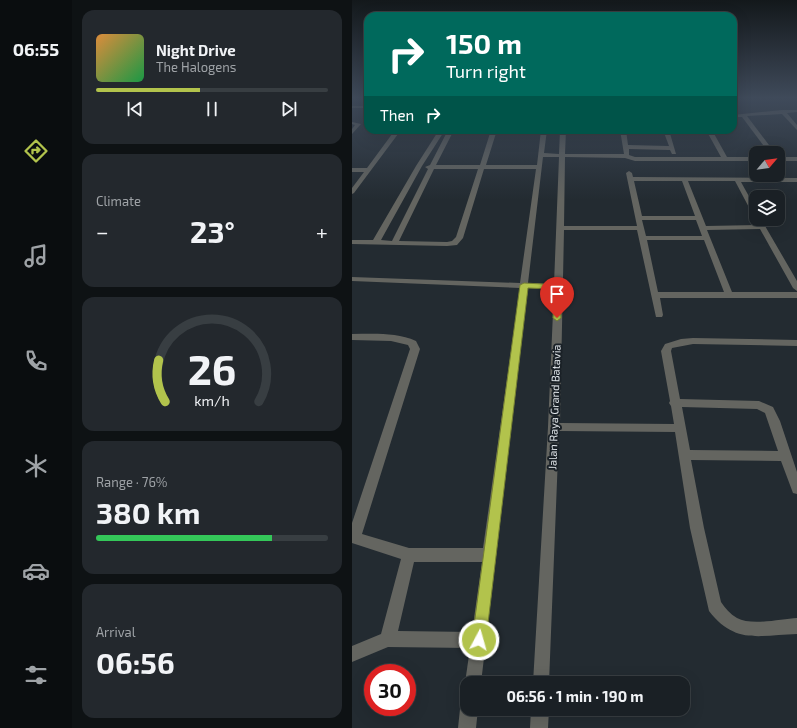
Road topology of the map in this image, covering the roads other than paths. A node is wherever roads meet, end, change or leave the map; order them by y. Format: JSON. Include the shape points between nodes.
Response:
{"nodes":[{"id":1,"x":756,"y":132,"type":"edge"},
{"id":2,"x":395,"y":134,"type":"edge"},
{"id":3,"x":439,"y":134,"type":"edge"},
{"id":4,"x":449,"y":134,"type":"edge"},
{"id":5,"x":493,"y":134,"type":"edge"},
{"id":6,"x":544,"y":134,"type":"edge"},
{"id":7,"x":563,"y":134,"type":"edge"},
{"id":8,"x":624,"y":134,"type":"edge"},
{"id":9,"x":667,"y":134,"type":"edge"},
{"id":10,"x":711,"y":134,"type":"edge"},
{"id":11,"x":767,"y":146,"type":"edge"},
{"id":12,"x":626,"y":147,"type":"junction"},
{"id":13,"x":672,"y":148,"type":"junction"},
{"id":14,"x":541,"y":156,"type":"junction"},
{"id":15,"x":562,"y":156,"type":"junction"},
{"id":16,"x":627,"y":156,"type":"junction"},
{"id":17,"x":676,"y":159,"type":"junction"},
{"id":18,"x":725,"y":159,"type":"junction"},
{"id":19,"x":749,"y":159,"type":"edge"},
{"id":20,"x":785,"y":159,"type":"edge"},
{"id":21,"x":797,"y":159,"type":"edge"},
{"id":22,"x":419,"y":166,"type":"junction"},
{"id":23,"x":433,"y":166,"type":"junction"},
{"id":24,"x":482,"y":167,"type":"junction"},
{"id":25,"x":538,"y":167,"type":"junction"},
{"id":26,"x":352,"y":170,"type":"edge"},
{"id":27,"x":368,"y":170,"type":"junction"},
{"id":28,"x":684,"y":179,"type":"junction"},
{"id":29,"x":737,"y":180,"type":"junction"},
{"id":30,"x":794,"y":180,"type":"edge"},
{"id":31,"x":797,"y":188,"type":"edge"},
{"id":32,"x":352,"y":192,"type":"edge"},
{"id":33,"x":749,"y":202,"type":"edge"},
{"id":34,"x":639,"y":218,"type":"junction"},
{"id":35,"x":699,"y":218,"type":"junction"},
{"id":36,"x":561,"y":228,"type":"junction"},
{"id":37,"x":641,"y":228,"type":"junction"},
{"id":38,"x":702,"y":228,"type":"junction"},
{"id":39,"x":763,"y":228,"type":"joint"},
{"id":40,"x":642,"y":238,"type":"junction"},
{"id":41,"x":706,"y":238,"type":"junction"},
{"id":42,"x":352,"y":242,"type":"edge"},
{"id":43,"x":376,"y":242,"type":"junction"},
{"id":44,"x":394,"y":243,"type":"junction"},
{"id":45,"x":352,"y":279,"type":"edge"},
{"id":46,"x":524,"y":285,"type":"junction"},
{"id":47,"x":558,"y":287,"type":"junction"},
{"id":48,"x":797,"y":288,"type":"edge"},
{"id":49,"x":655,"y":295,"type":"junction"},
{"id":50,"x":729,"y":295,"type":"junction"},
{"id":51,"x":797,"y":295,"type":"edge"},
{"id":52,"x":659,"y":314,"type":"dead end"},
{"id":53,"x":352,"y":337,"type":"edge"},
{"id":54,"x":797,"y":343,"type":"edge"},
{"id":55,"x":674,"y":402,"type":"junction"},
{"id":56,"x":554,"y":427,"type":"junction"},
{"id":57,"x":680,"y":428,"type":"junction"},
{"id":58,"x":685,"y":455,"type":"junction"},
{"id":59,"x":785,"y":456,"type":"junction"},
{"id":60,"x":797,"y":489,"type":"edge"},
{"id":61,"x":353,"y":537,"type":"edge"},
{"id":62,"x":409,"y":555,"type":"junction"},
{"id":63,"x":489,"y":555,"type":"junction"},
{"id":64,"x":797,"y":626,"type":"edge"},
{"id":65,"x":388,"y":639,"type":"junction"},
{"id":66,"x":479,"y":640,"type":"junction"},
{"id":67,"x":352,"y":654,"type":"edge"},
{"id":68,"x":474,"y":676,"type":"edge"},
{"id":69,"x":541,"y":676,"type":"edge"},
{"id":70,"x":468,"y":716,"type":"edge"},
{"id":71,"x":540,"y":716,"type":"edge"},
{"id":72,"x":467,"y":728,"type":"edge"},
{"id":73,"x":539,"y":728,"type":"edge"}],
"edges":[{"from":1,"to":11,"type":"street"},
{"from":2,"to":27,"type":"street"},
{"from":3,"to":22,"type":"street"},
{"from":4,"to":23,"type":"street"},
{"from":5,"to":24,"type":"street"},
{"from":6,"to":14,"type":"street"},
{"from":7,"to":15,"type":"street","name":"Jalan Raya Grand Batavia"},
{"from":8,"to":12,"type":"street"},
{"from":9,"to":13,"type":"street"},
{"from":10,"to":18,"type":"street"},
{"from":12,"to":13,"type":"street"},
{"from":12,"to":16,"type":"street"},
{"from":13,"to":17,"type":"street"},
{"from":14,"to":15,"type":"street"},
{"from":14,"to":25,"type":"street"},
{"from":15,"to":16,"type":"street"},
{"from":15,"to":36,"type":"street","name":"Jalan Raya Grand Batavia"},
{"from":16,"to":17,"type":"street"},
{"from":17,"to":18,"type":"street"},
{"from":18,"to":19,"type":"street"},
{"from":20,"to":21,"type":"street"},
{"from":22,"to":23,"type":"street"},
{"from":22,"to":43,"type":"street"},
{"from":23,"to":24,"type":"street"},
{"from":23,"to":44,"type":"street"},
{"from":24,"to":25,"type":"street"},
{"from":24,"to":44,"type":"street","via":[[456,241],[447,244]]},
{"from":25,"to":46,"type":"street"},
{"from":26,"to":27,"type":"street"},
{"from":27,"to":32,"type":"street"},
{"from":28,"to":29,"type":"street"},
{"from":28,"to":34,"type":"street","via":[[630,176]]},
{"from":28,"to":35,"type":"street"},
{"from":29,"to":30,"type":"street"},
{"from":29,"to":33,"type":"street"},
{"from":30,"to":31,"type":"street"},
{"from":34,"to":35,"type":"street"},
{"from":34,"to":37,"type":"street"},
{"from":35,"to":38,"type":"street"},
{"from":36,"to":37,"type":"street"},
{"from":36,"to":47,"type":"street","name":"Jalan Raya Grand Batavia"},
{"from":37,"to":40,"type":"street"},
{"from":38,"to":39,"type":"street"},
{"from":38,"to":41,"type":"street"},
{"from":39,"to":48,"type":"street"},
{"from":40,"to":41,"type":"street"},
{"from":40,"to":49,"type":"street"},
{"from":41,"to":50,"type":"street"},
{"from":42,"to":43,"type":"street"},
{"from":43,"to":44,"type":"street"},
{"from":45,"to":46,"type":"street"},
{"from":46,"to":47,"type":"street"},
{"from":46,"to":63,"type":"street"},
{"from":47,"to":56,"type":"street","name":"Jalan Raya Grand Batavia"},
{"from":49,"to":50,"type":"street"},
{"from":49,"to":52,"type":"street"},
{"from":50,"to":51,"type":"street"},
{"from":53,"to":61,"type":"street","via":[[401,339],[414,344],[416,349]]},
{"from":54,"to":55,"type":"street","via":[[693,341],[672,344],[666,351]]},
{"from":55,"to":57,"type":"street"},
{"from":55,"to":59,"type":"street","via":[[759,405],[769,410]]},
{"from":56,"to":57,"type":"street"},
{"from":56,"to":69,"type":"street","name":"Jalan Raya Grand Batavia"},
{"from":57,"to":58,"type":"street"},
{"from":58,"to":59,"type":"street"},
{"from":58,"to":64,"type":"street","via":[[697,528],[714,606],[720,616],[733,625],[751,630]]},
{"from":59,"to":60,"type":"street"},
{"from":61,"to":62,"type":"street"},
{"from":62,"to":63,"type":"street"},
{"from":62,"to":65,"type":"street"},
{"from":63,"to":66,"type":"street"},
{"from":65,"to":66,"type":"street"},
{"from":65,"to":67,"type":"street"},
{"from":66,"to":68,"type":"street"},
{"from":70,"to":72,"type":"street"},
{"from":71,"to":73,"type":"street"}]}
